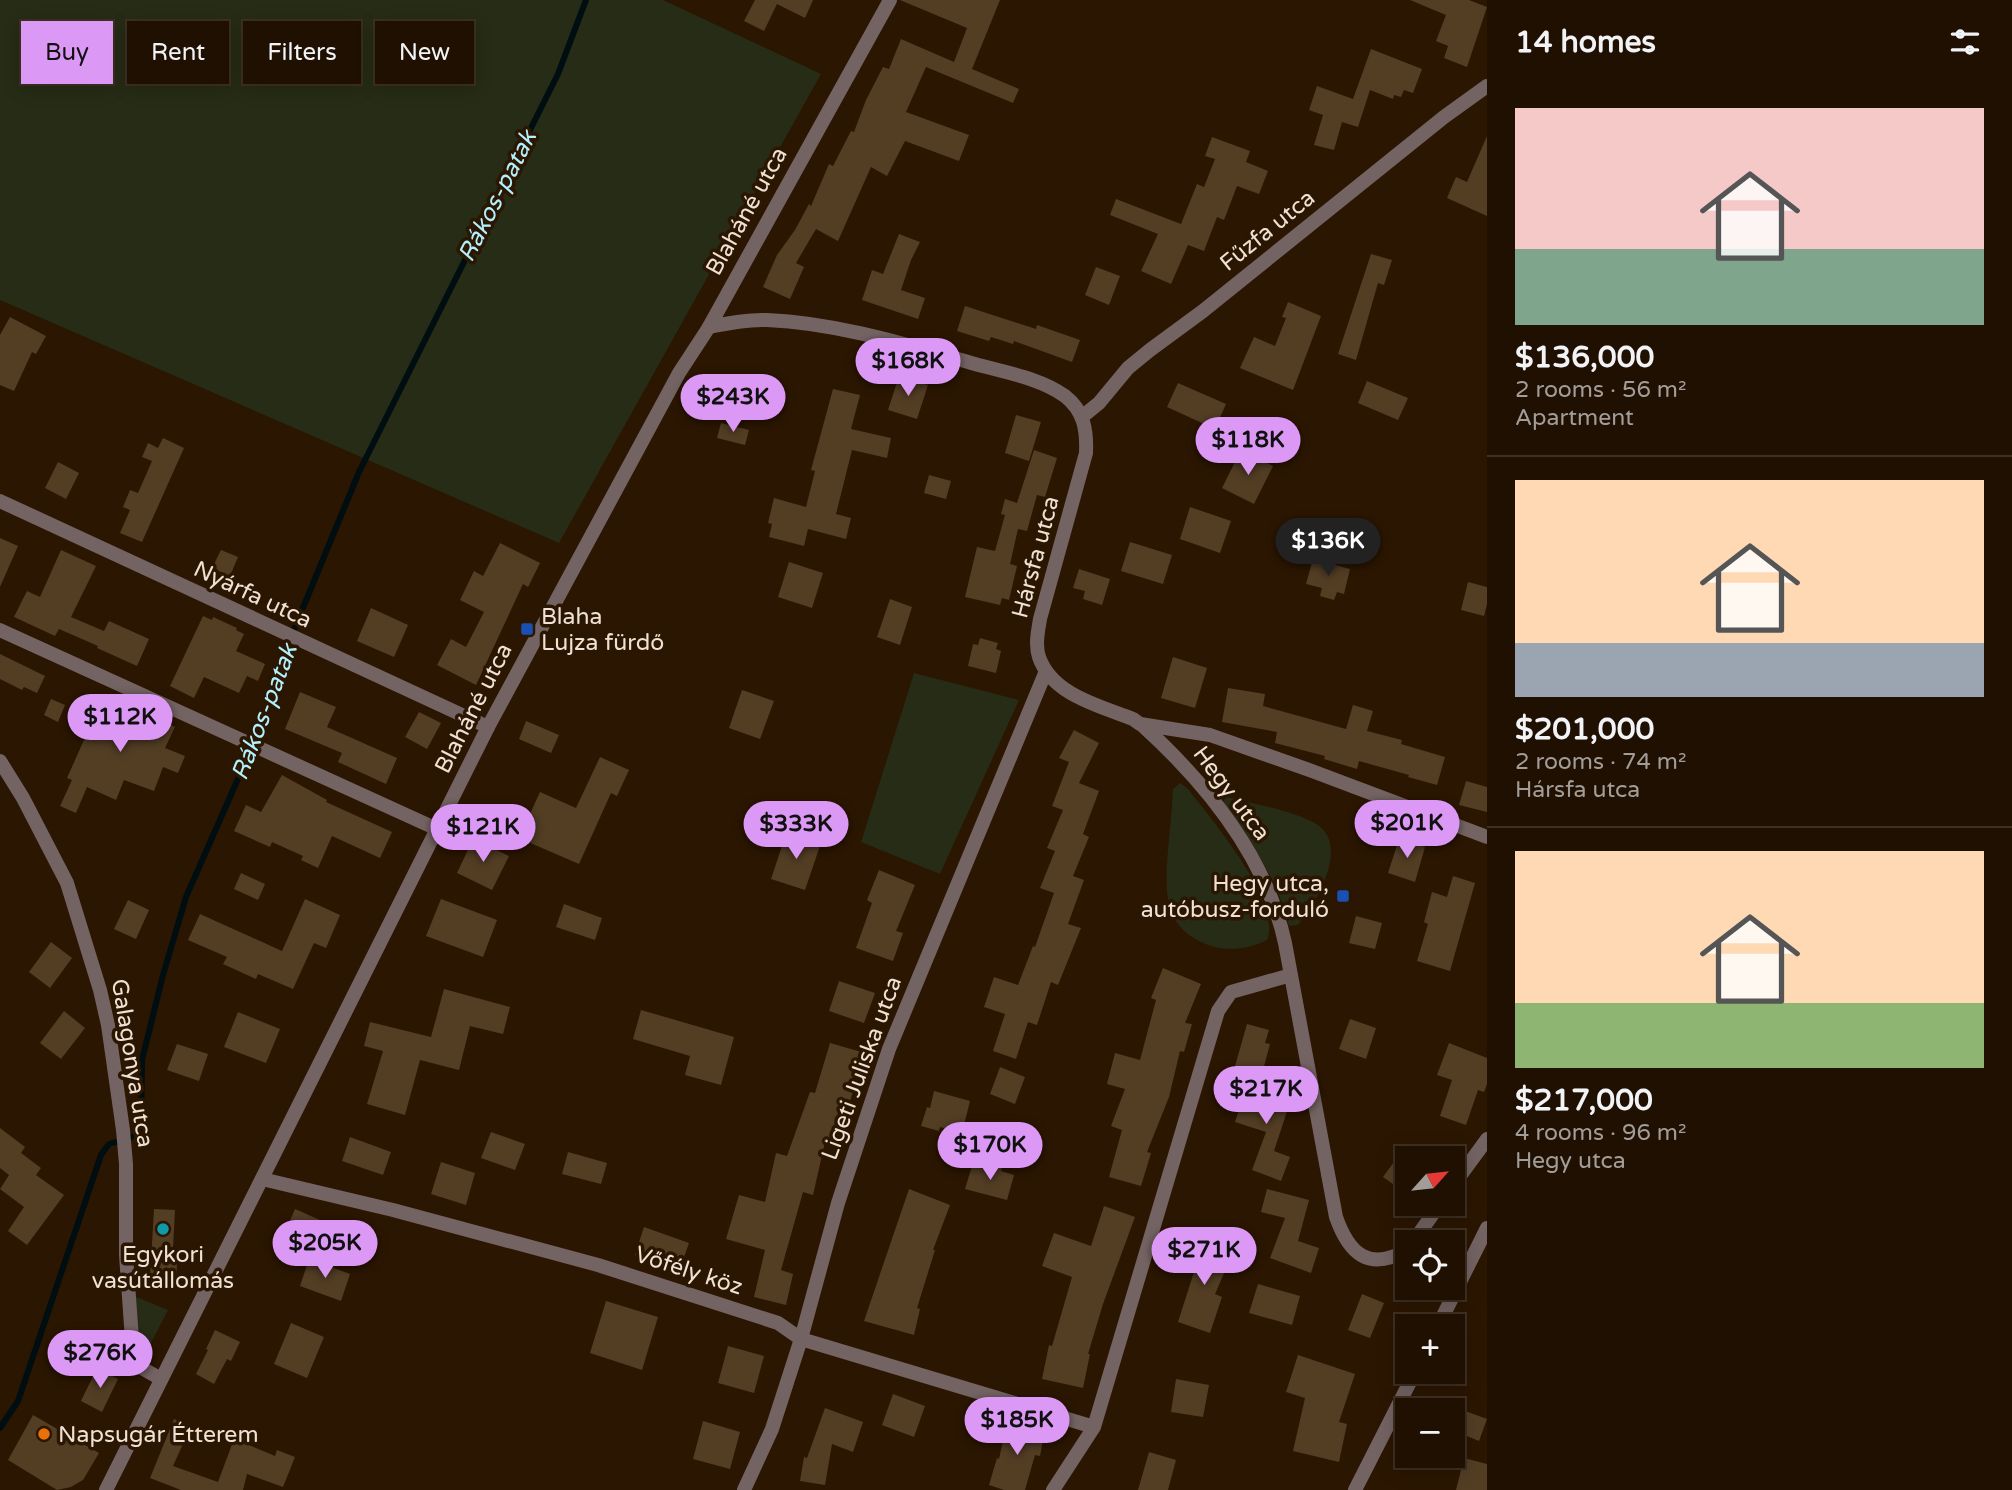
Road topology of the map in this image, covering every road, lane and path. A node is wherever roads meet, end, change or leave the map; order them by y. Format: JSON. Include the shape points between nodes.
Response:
{"nodes":[{"id":1,"x":890,"y":0,"type":"edge"},
{"id":2,"x":1487,"y":86,"type":"edge"},
{"id":3,"x":709,"y":327,"type":"junction"},
{"id":4,"x":1083,"y":416,"type":"junction"},
{"id":5,"x":0,"y":501,"type":"edge"},
{"id":6,"x":0,"y":630,"type":"edge"},
{"id":7,"x":1046,"y":671,"type":"junction"},
{"id":8,"x":1140,"y":724,"type":"junction"},
{"id":9,"x":488,"y":727,"type":"junction"},
{"id":10,"x":0,"y":761,"type":"edge"},
{"id":11,"x":437,"y":829,"type":"junction"},
{"id":12,"x":1487,"y":837,"type":"edge"},
{"id":13,"x":1291,"y":975,"type":"junction"},
{"id":14,"x":1487,"y":1139,"type":"edge"},
{"id":15,"x":1465,"y":1169,"type":"edge"},
{"id":16,"x":262,"y":1179,"type":"junction"},
{"id":17,"x":1487,"y":1228,"type":"edge"},
{"id":18,"x":1395,"y":1256,"type":"edge"},
{"id":19,"x":1444,"y":1314,"type":"edge"},
{"id":20,"x":801,"y":1339,"type":"junction"},
{"id":21,"x":161,"y":1380,"type":"junction"},
{"id":22,"x":1409,"y":1384,"type":"edge"},
{"id":23,"x":1094,"y":1427,"type":"junction"},
{"id":24,"x":106,"y":1490,"type":"edge"},
{"id":25,"x":744,"y":1490,"type":"edge"},
{"id":26,"x":1053,"y":1490,"type":"edge"},
{"id":27,"x":1354,"y":1490,"type":"edge"}],
"edges":[{"from":1,"to":3,"type":"street","name":"Blaháné utca"},
{"from":2,"to":4,"type":"street","name":"Fűzfa utca","via":[[1150,350]]},
{"from":3,"to":4,"type":"street","via":[[765,320],[898,343],[1028,379],[1066,397]]},
{"from":3,"to":9,"type":"street","name":"Blaháné utca","via":[[679,373]]},
{"from":4,"to":7,"type":"street","name":"Hársfa utca","via":[[1086,453],[1037,639]]},
{"from":5,"to":9,"type":"street","name":"Nyárfa utca"},
{"from":6,"to":11,"type":"street"},
{"from":7,"to":8,"type":"street","via":[[1073,694]]},
{"from":7,"to":20,"type":"street","name":"Ligeti Juliska utca","via":[[890,1049],[838,1203]]},
{"from":8,"to":12,"type":"street","via":[[1210,735]]},
{"from":8,"to":13,"type":"street","name":"Hegy utca","via":[[1199,782],[1261,872],[1281,924]]},
{"from":9,"to":11,"type":"street","name":"Blaháné utca"},
{"from":10,"to":21,"type":"street","name":"Galagonya utca","via":[[47,843],[76,906],[108,1025],[125,1150],[126,1255],[134,1354],[140,1367]]},
{"from":11,"to":16,"type":"street","name":"Blaháné utca"},
{"from":13,"to":18,"type":"street","name":"Hegy utca","via":[[1342,1234],[1361,1256],[1374,1261]]},
{"from":13,"to":23,"type":"street","via":[[1231,992],[1218,1011]]},
{"from":14,"to":15,"type":"street"},
{"from":16,"to":20,"type":"street","name":"Vőfély köz","via":[[598,1265],[778,1323]]},
{"from":16,"to":21,"type":"street","name":"Blaháné utca"},
{"from":17,"to":19,"type":"street"},
{"from":20,"to":23,"type":"street","name":"Vőfély köz"},
{"from":20,"to":25,"type":"street","name":"Ligeti Juliska utca","via":[[772,1429]]},
{"from":21,"to":24,"type":"street","name":"Blaháné utca"},
{"from":22,"to":27,"type":"street"},
{"from":23,"to":26,"type":"street"}]}
